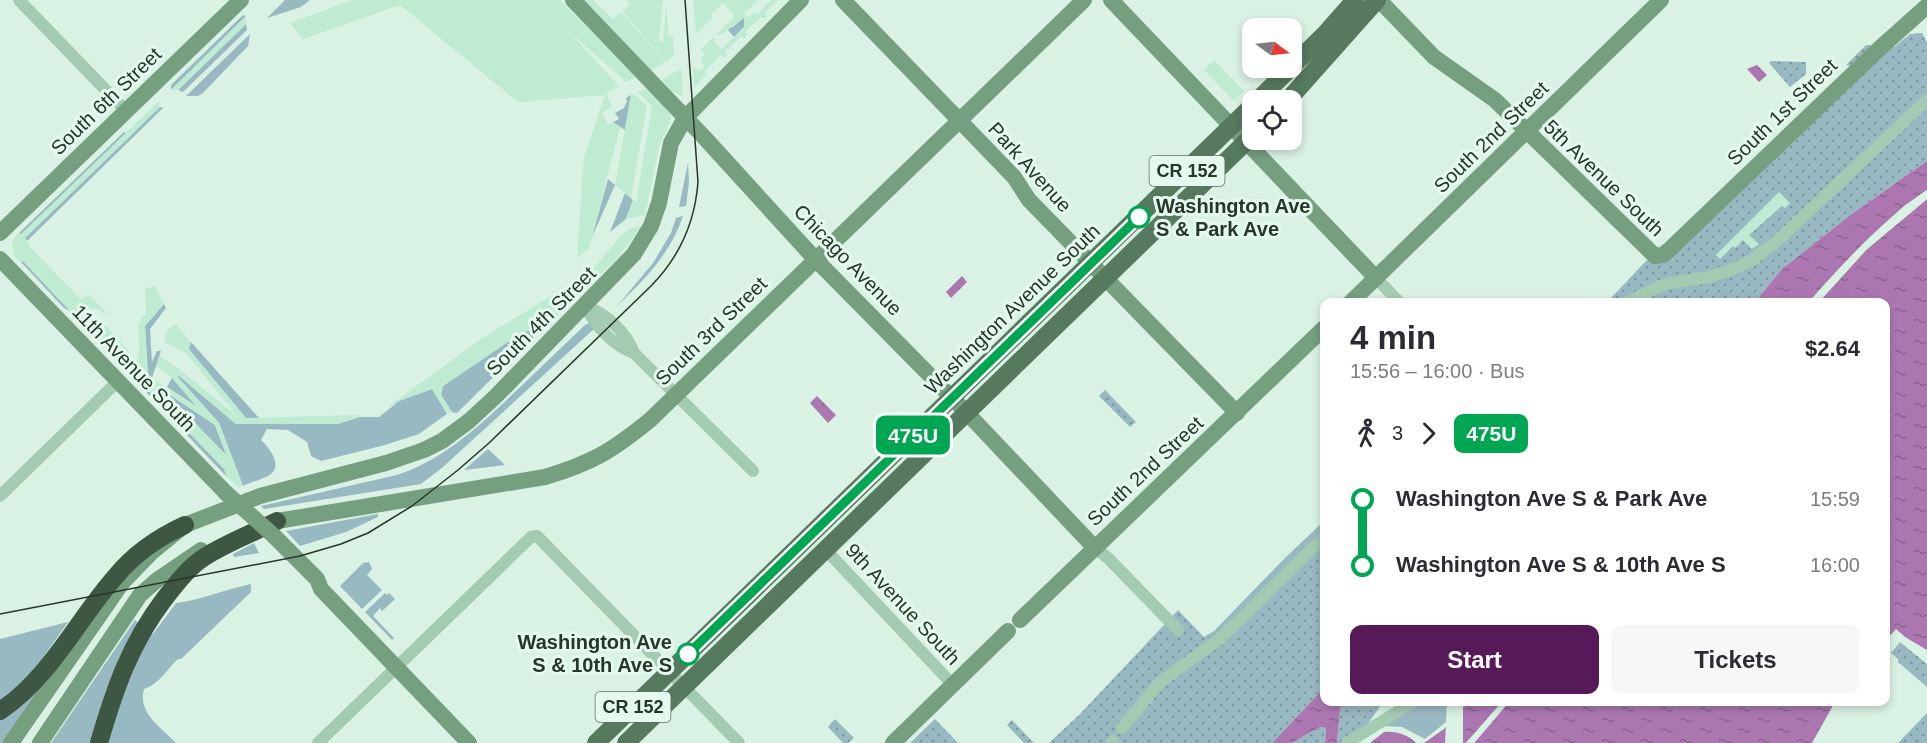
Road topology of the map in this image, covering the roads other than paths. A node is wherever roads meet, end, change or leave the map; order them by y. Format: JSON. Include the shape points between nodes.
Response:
{"nodes":[{"id":1,"x":19,"y":0,"type":"edge"},
{"id":2,"x":241,"y":0,"type":"edge"},
{"id":3,"x":573,"y":0,"type":"edge"},
{"id":4,"x":801,"y":0,"type":"edge"},
{"id":5,"x":843,"y":0,"type":"edge"},
{"id":6,"x":1084,"y":0,"type":"edge"},
{"id":7,"x":1110,"y":0,"type":"edge"},
{"id":8,"x":1355,"y":0,"type":"edge"},
{"id":9,"x":1378,"y":0,"type":"edge"},
{"id":10,"x":1661,"y":0,"type":"edge"},
{"id":11,"x":1927,"y":6,"type":"edge"},
{"id":12,"x":1268,"y":90,"type":"edge"},
{"id":13,"x":1297,"y":90,"type":"edge"},
{"id":14,"x":1927,"y":100,"type":"edge"},
{"id":15,"x":126,"y":111,"type":"junction"},
{"id":16,"x":1927,"y":111,"type":"edge"},
{"id":17,"x":1912,"y":115,"type":"junction"},
{"id":18,"x":1242,"y":116,"type":"edge"},
{"id":19,"x":685,"y":117,"type":"junction"},
{"id":20,"x":960,"y":120,"type":"junction"},
{"id":21,"x":1232,"y":126,"type":"junction"},
{"id":22,"x":1526,"y":131,"type":"junction"},
{"id":23,"x":1242,"y":133,"type":"edge"},
{"id":24,"x":1242,"y":147,"type":"edge"},
{"id":25,"x":1260,"y":150,"type":"edge"},
{"id":26,"x":0,"y":233,"type":"edge"},
{"id":27,"x":1669,"y":250,"type":"joint"},
{"id":28,"x":0,"y":259,"type":"edge"},
{"id":29,"x":815,"y":259,"type":"junction"},
{"id":30,"x":1091,"y":263,"type":"junction"},
{"id":31,"x":1106,"y":278,"type":"junction"},
{"id":32,"x":1376,"y":278,"type":"junction"},
{"id":33,"x":1355,"y":298,"type":"edge"},
{"id":34,"x":1395,"y":298,"type":"edge"},
{"id":35,"x":1636,"y":298,"type":"edge"},
{"id":36,"x":585,"y":306,"type":"junction"},
{"id":37,"x":1320,"y":332,"type":"edge"},
{"id":38,"x":117,"y":382,"type":"junction"},
{"id":39,"x":676,"y":394,"type":"junction"},
{"id":40,"x":952,"y":398,"type":"junction"},
{"id":41,"x":967,"y":413,"type":"junction"},
{"id":42,"x":1237,"y":413,"type":"junction"},
{"id":43,"x":753,"y":471,"type":"dead end"},
{"id":44,"x":0,"y":496,"type":"edge"},
{"id":45,"x":185,"y":525,"type":"junction"},
{"id":46,"x":272,"y":532,"type":"junction"},
{"id":47,"x":1320,"y":541,"type":"edge"},
{"id":48,"x":1094,"y":547,"type":"junction"},
{"id":49,"x":826,"y":550,"type":"junction"},
{"id":50,"x":1178,"y":630,"type":"dead end"},
{"id":51,"x":396,"y":667,"type":"junction"},
{"id":52,"x":670,"y":671,"type":"junction"},
{"id":53,"x":953,"y":685,"type":"junction"},
{"id":54,"x":685,"y":687,"type":"junction"},
{"id":55,"x":1407,"y":706,"type":"edge"},
{"id":56,"x":0,"y":711,"type":"edge"},
{"id":57,"x":1122,"y":728,"type":"dead end"},
{"id":58,"x":11,"y":743,"type":"edge"},
{"id":59,"x":40,"y":743,"type":"edge"},
{"id":60,"x":99,"y":743,"type":"edge"},
{"id":61,"x":318,"y":743,"type":"edge"},
{"id":62,"x":469,"y":743,"type":"edge"},
{"id":63,"x":596,"y":743,"type":"edge"},
{"id":64,"x":626,"y":743,"type":"edge"},
{"id":65,"x":739,"y":743,"type":"edge"},
{"id":66,"x":893,"y":743,"type":"edge"},
{"id":67,"x":1347,"y":743,"type":"edge"}],
"edges":[{"from":1,"to":15,"type":"street"},
{"from":2,"to":15,"type":"street","name":"South 6th Street"},
{"from":3,"to":19,"type":"street","name":"Chicago Avenue"},
{"from":4,"to":19,"type":"street","name":"South 4th Street"},
{"from":5,"to":20,"type":"street","name":"Park Avenue"},
{"from":6,"to":20,"type":"street","name":"South 3rd Street"},
{"from":7,"to":21,"type":"street"},
{"from":8,"to":12,"type":"main road"},
{"from":9,"to":13,"type":"main road"},
{"from":9,"to":22,"type":"street","name":"5th Avenue South","via":[[1434,57],[1495,100]]},
{"from":10,"to":22,"type":"street","name":"South 2nd Street"},
{"from":11,"to":27,"type":"street","name":"South 1st Street"},
{"from":14,"to":17,"type":"street"},
{"from":15,"to":26,"type":"street","name":"South 6th Street"},
{"from":16,"to":17,"type":"street"},
{"from":17,"to":35,"type":"street","via":[[1751,261],[1709,277],[1665,284]]},
{"from":18,"to":21,"type":"main road","name":"Washington Avenue South","number":"CR 152"},
{"from":19,"to":29,"type":"street","name":"Chicago Avenue"},
{"from":19,"to":36,"type":"street","name":"South 4th Street","via":[[671,143],[659,203],[647,234],[625,265]]},
{"from":20,"to":29,"type":"street","name":"South 3rd Street"},
{"from":20,"to":30,"type":"street","name":"Park Avenue","via":[[1014,177],[1029,200]]},
{"from":21,"to":23,"type":"street"},
{"from":21,"to":30,"type":"main road","name":"Washington Avenue South","number":"CR 152"},
{"from":22,"to":27,"type":"street","name":"5th Avenue South","via":[[1655,256]]},
{"from":22,"to":32,"type":"street","name":"South 2nd Street"},
{"from":24,"to":31,"type":"main road","number":"CR 152"},
{"from":25,"to":32,"type":"street"},
{"from":28,"to":38,"type":"street","name":"11th Avenue South"},
{"from":29,"to":39,"type":"street","name":"South 3rd Street"},
{"from":29,"to":40,"type":"street","name":"Chicago Avenue"},
{"from":30,"to":31,"type":"street","name":"Park Avenue"},
{"from":30,"to":40,"type":"main road","name":"Washington Avenue South","number":"CR 152"},
{"from":31,"to":41,"type":"main road","number":"CR 152"},
{"from":31,"to":42,"type":"street","name":"Park Avenue"},
{"from":32,"to":33,"type":"street","name":"South 2nd Street"},
{"from":32,"to":34,"type":"street"},
{"from":36,"to":39,"type":"street","via":[[602,312],[629,340],[634,353]]},
{"from":36,"to":45,"type":"street","name":"South 4th Street","via":[[477,413],[433,446],[386,463],[260,496]]},
{"from":37,"to":42,"type":"street","name":"South 2nd Street"},
{"from":38,"to":44,"type":"street"},
{"from":38,"to":46,"type":"street","name":"11th Avenue South","bridge":true,"via":[[240,506],[249,525]]},
{"from":39,"to":43,"type":"street"},
{"from":39,"to":46,"type":"street","name":"South 3rd Street","via":[[617,447],[573,469]]},
{"from":40,"to":41,"type":"street","name":"Chicago Avenue"},
{"from":40,"to":52,"type":"main road","name":"Washington Avenue South","number":"CR 152"},
{"from":41,"to":48,"type":"street","name":"Chicago Avenue"},
{"from":41,"to":49,"type":"main road","number":"CR 152"},
{"from":42,"to":48,"type":"street","name":"South 2nd Street"},
{"from":45,"to":56,"type":"highway","via":[[167,533],[129,561],[49,664]]},
{"from":45,"to":58,"type":"street","via":[[152,552],[123,584]]},
{"from":46,"to":51,"type":"street","name":"11th Avenue South","via":[[309,585],[321,590]]},
{"from":46,"to":59,"type":"street","via":[[226,538],[157,580],[141,595]]},
{"from":46,"to":60,"type":"highway","via":[[217,549],[173,587],[131,651]]},
{"from":47,"to":57,"type":"street","via":[[1221,638],[1160,682]]},
{"from":48,"to":50,"type":"street"},
{"from":48,"to":53,"type":"street","name":"South 2nd Street"},
{"from":49,"to":53,"type":"street","name":"9th Avenue South"},
{"from":49,"to":54,"type":"main road","number":"CR 152"},
{"from":51,"to":52,"type":"street","via":[[531,537],[537,536]]},
{"from":51,"to":61,"type":"street"},
{"from":51,"to":62,"type":"street","name":"11th Avenue South"},
{"from":52,"to":54,"type":"street"},
{"from":52,"to":63,"type":"main road","name":"Washington Avenue South","number":"CR 152"},
{"from":53,"to":66,"type":"street","name":"South 2nd Street"},
{"from":54,"to":64,"type":"main road","number":"CR 152"},
{"from":54,"to":65,"type":"street"},
{"from":55,"to":67,"type":"street"}]}
